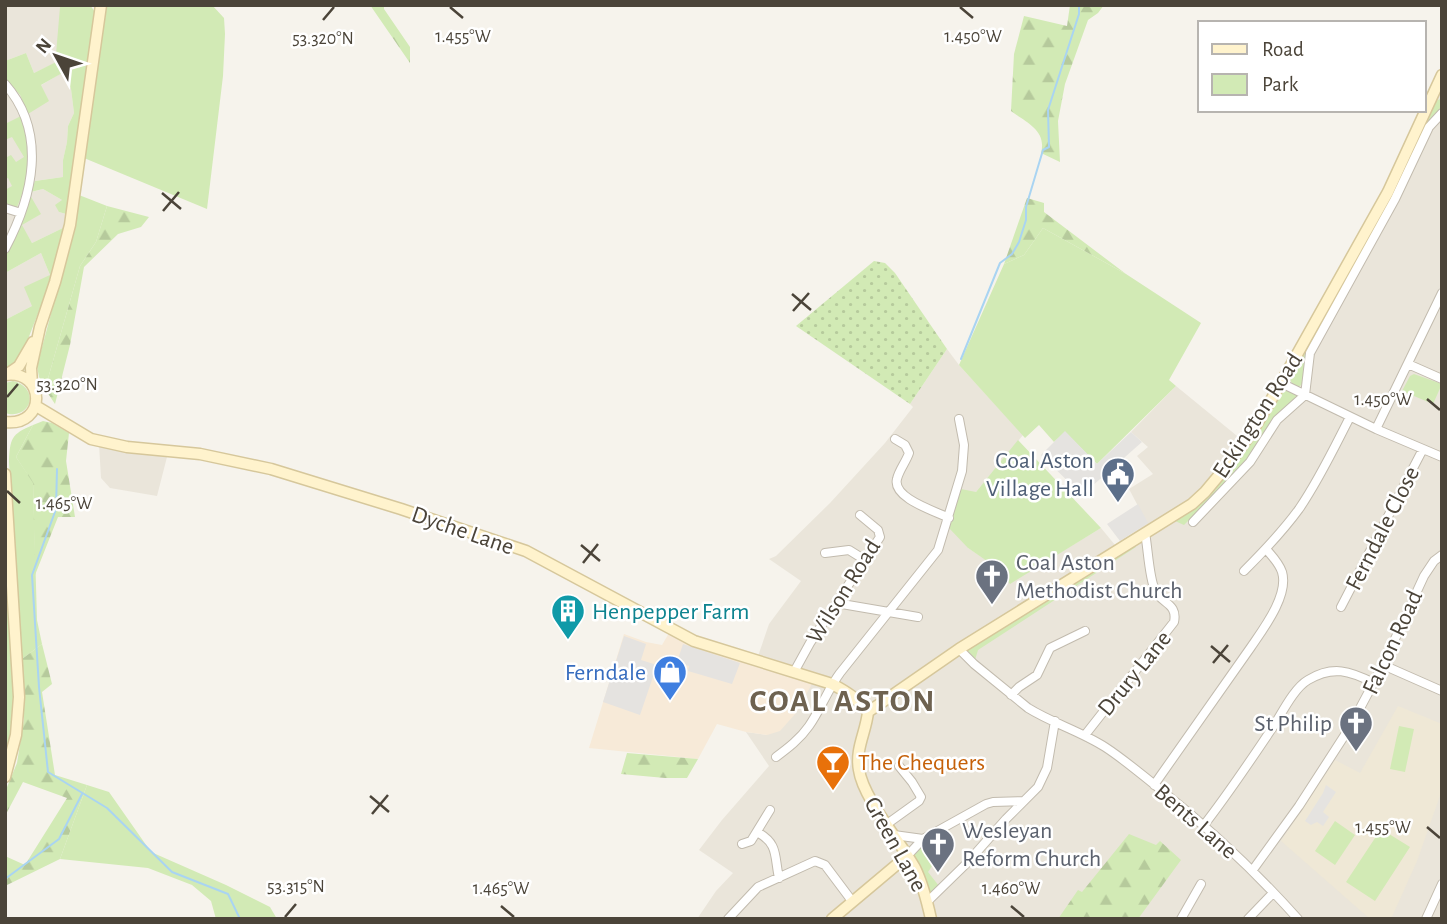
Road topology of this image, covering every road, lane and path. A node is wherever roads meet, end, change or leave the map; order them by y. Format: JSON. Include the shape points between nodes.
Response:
{"nodes":[{"id":1,"x":101,"y":5,"type":"edge"},
{"id":2,"x":1442,"y":75,"type":"edge"},
{"id":3,"x":5,"y":84,"type":"edge"},
{"id":4,"x":1438,"y":91,"type":"edge"},
{"id":5,"x":1442,"y":113,"type":"edge"},
{"id":6,"x":5,"y":208,"type":"edge"},
{"id":7,"x":21,"y":213,"type":"junction"},
{"id":8,"x":5,"y":249,"type":"edge"},
{"id":9,"x":1441,"y":297,"type":"edge"},
{"id":10,"x":40,"y":327,"type":"junction"},
{"id":11,"x":1408,"y":364,"type":"junction"},
{"id":12,"x":6,"y":375,"type":"edge"},
{"id":13,"x":1442,"y":379,"type":"edge"},
{"id":14,"x":1281,"y":383,"type":"junction"},
{"id":15,"x":32,"y":384,"type":"junction"},
{"id":16,"x":1305,"y":395,"type":"junction"},
{"id":17,"x":36,"y":406,"type":"junction"},
{"id":18,"x":1350,"y":417,"type":"junction"},
{"id":19,"x":959,"y":419,"type":"dead end"},
{"id":20,"x":5,"y":422,"type":"edge"},
{"id":21,"x":1376,"y":429,"type":"junction"},
{"id":22,"x":895,"y":439,"type":"dead end"},
{"id":23,"x":1423,"y":449,"type":"junction"},
{"id":24,"x":1442,"y":457,"type":"edge"},
{"id":25,"x":5,"y":474,"type":"edge"},
{"id":26,"x":860,"y":515,"type":"dead end"},
{"id":27,"x":949,"y":518,"type":"junction"},
{"id":28,"x":1193,"y":522,"type":"dead end"},
{"id":29,"x":1145,"y":533,"type":"junction"},
{"id":30,"x":1266,"y":549,"type":"junction"},
{"id":31,"x":825,"y":553,"type":"dead end"},
{"id":32,"x":1442,"y":555,"type":"edge"},
{"id":33,"x":865,"y":561,"type":"junction"},
{"id":34,"x":1244,"y":571,"type":"dead end"},
{"id":35,"x":836,"y":603,"type":"junction"},
{"id":36,"x":1342,"y":607,"type":"dead end"},
{"id":37,"x":890,"y":612,"type":"junction"},
{"id":38,"x":918,"y":617,"type":"dead end"},
{"id":39,"x":1085,"y":631,"type":"dead end"},
{"id":40,"x":959,"y":649,"type":"junction"},
{"id":41,"x":1384,"y":665,"type":"junction"},
{"id":42,"x":794,"y":672,"type":"junction"},
{"id":43,"x":1374,"y":683,"type":"junction"},
{"id":44,"x":832,"y":684,"type":"junction"},
{"id":45,"x":1442,"y":691,"type":"edge"},
{"id":46,"x":1011,"y":695,"type":"junction"},
{"id":47,"x":868,"y":712,"type":"junction"},
{"id":48,"x":1055,"y":721,"type":"junction"},
{"id":49,"x":1085,"y":734,"type":"junction"},
{"id":50,"x":776,"y":757,"type":"dead end"},
{"id":51,"x":899,"y":766,"type":"dead end"},
{"id":52,"x":5,"y":777,"type":"edge"},
{"id":53,"x":1154,"y":785,"type":"junction"},
{"id":54,"x":1000,"y":802,"type":"junction"},
{"id":55,"x":1024,"y":802,"type":"junction"},
{"id":56,"x":769,"y":810,"type":"dead end"},
{"id":57,"x":1006,"y":819,"type":"junction"},
{"id":58,"x":887,"y":824,"type":"junction"},
{"id":59,"x":1204,"y":825,"type":"junction"},
{"id":60,"x":757,"y":832,"type":"junction"},
{"id":61,"x":894,"y":835,"type":"junction"},
{"id":62,"x":923,"y":839,"type":"junction"},
{"id":63,"x":743,"y":844,"type":"dead end"},
{"id":64,"x":907,"y":856,"type":"junction"},
{"id":65,"x":1252,"y":872,"type":"junction"},
{"id":66,"x":779,"y":878,"type":"junction"},
{"id":67,"x":1201,"y":884,"type":"dead end"},
{"id":68,"x":1442,"y":884,"type":"edge"},
{"id":69,"x":1273,"y":893,"type":"junction"},
{"id":70,"x":852,"y":901,"type":"junction"},
{"id":71,"x":927,"y":902,"type":"junction"},
{"id":72,"x":728,"y":919,"type":"edge"},
{"id":73,"x":832,"y":919,"type":"edge"},
{"id":74,"x":931,"y":919,"type":"edge"},
{"id":75,"x":1181,"y":919,"type":"edge"},
{"id":76,"x":1248,"y":919,"type":"edge"},
{"id":77,"x":1298,"y":919,"type":"edge"},
{"id":78,"x":1426,"y":919,"type":"edge"}],
"edges":[{"from":1,"to":10,"type":"main road","via":[[69,225]]},
{"from":2,"to":4,"type":"main road","name":"Eckington Road"},
{"from":3,"to":7,"type":"street","via":[[25,114],[32,143],[32,173]]},
{"from":4,"to":14,"type":"main road","name":"Eckington Road","via":[[1388,192]]},
{"from":5,"to":16,"type":"street","name":"Eckington Road","via":[[1429,127],[1310,353]]},
{"from":6,"to":7,"type":"street"},
{"from":7,"to":8,"type":"street"},
{"from":9,"to":11,"type":"street"},
{"from":10,"to":12,"type":"main road","via":[[19,366]]},
{"from":10,"to":15,"type":"main road"},
{"from":11,"to":13,"type":"street"},
{"from":11,"to":21,"type":"street"},
{"from":12,"to":15,"type":"main road","via":[[15,374]]},
{"from":14,"to":16,"type":"street"},
{"from":14,"to":29,"type":"main road","name":"Eckington Road","via":[[1218,478],[1192,504]]},
{"from":15,"to":17,"type":"main road"},
{"from":16,"to":18,"type":"street"},
{"from":16,"to":28,"type":"street","name":"Eckington Road","via":[[1282,415],[1250,461]]},
{"from":17,"to":20,"type":"main road","via":[[23,421]]},
{"from":17,"to":42,"type":"main road","name":"Dyche Lane","via":[[91,439],[271,469],[514,547],[694,641]]},
{"from":18,"to":21,"type":"street"},
{"from":18,"to":30,"type":"street","via":[[1307,496]]},
{"from":19,"to":27,"type":"street","via":[[962,471]]},
{"from":21,"to":23,"type":"street"},
{"from":22,"to":27,"type":"street","via":[[909,453],[897,477],[899,491]]},
{"from":23,"to":24,"type":"street"},
{"from":23,"to":36,"type":"street","name":"Ferndale Close"},
{"from":25,"to":52,"type":"main road","via":[[19,697],[16,735]]},
{"from":26,"to":33,"type":"street","name":"Wilson Road","via":[[880,534]]},
{"from":27,"to":37,"type":"street","via":[[938,550]]},
{"from":29,"to":40,"type":"main road","name":"Eckington Road"},
{"from":29,"to":49,"type":"street","name":"Drury Lane","via":[[1154,587],[1174,611],[1174,622]]},
{"from":30,"to":34,"type":"street"},
{"from":30,"to":53,"type":"street","via":[[1282,572],[1280,597],[1258,637]]},
{"from":31,"to":33,"type":"street","via":[[849,550]]},
{"from":32,"to":41,"type":"street","name":"Falcon Road","via":[[1424,576]]},
{"from":33,"to":35,"type":"street","name":"Wilson Road"},
{"from":35,"to":37,"type":"street"},
{"from":35,"to":42,"type":"street","name":"Wilson Road"},
{"from":37,"to":38,"type":"street"},
{"from":37,"to":44,"type":"street"},
{"from":39,"to":46,"type":"street","via":[[1050,648],[1037,675]]},
{"from":40,"to":46,"type":"street","name":"Bents Lane"},
{"from":40,"to":47,"type":"main road","name":"Eckington Road"},
{"from":41,"to":43,"type":"street","name":"Falcon Road"},
{"from":41,"to":45,"type":"street"},
{"from":42,"to":44,"type":"main road","name":"Dyche Lane"},
{"from":43,"to":59,"type":"street","via":[[1340,671],[1322,673],[1302,684]]},
{"from":43,"to":65,"type":"street","name":"Falcon Road","via":[[1327,766]]},
{"from":44,"to":47,"type":"main road","name":"Dyche Lane"},
{"from":44,"to":50,"type":"street","via":[[810,724]]},
{"from":46,"to":48,"type":"street","name":"Bents Lane"},
{"from":47,"to":58,"type":"main road","name":"Green Lane","via":[[859,770]]},
{"from":48,"to":49,"type":"street","name":"Bents Lane"},
{"from":48,"to":55,"type":"street","via":[[1044,778]]},
{"from":49,"to":53,"type":"street","name":"Bents Lane"},
{"from":51,"to":58,"type":"street","via":[[921,797]]},
{"from":53,"to":59,"type":"street","name":"Bents Lane"},
{"from":54,"to":55,"type":"street"},
{"from":54,"to":57,"type":"street"},
{"from":54,"to":62,"type":"street","via":[[977,809]]},
{"from":55,"to":57,"type":"street"},
{"from":56,"to":60,"type":"street"},
{"from":57,"to":71,"type":"street"},
{"from":58,"to":61,"type":"main road","name":"Green Lane"},
{"from":59,"to":65,"type":"street","name":"Bents Lane"},
{"from":60,"to":63,"type":"street"},
{"from":60,"to":66,"type":"street","via":[[773,845]]},
{"from":61,"to":62,"type":"street"},
{"from":61,"to":64,"type":"main road","name":"Green Lane"},
{"from":62,"to":64,"type":"street"},
{"from":64,"to":70,"type":"main road"},
{"from":64,"to":71,"type":"main road","name":"Green Lane"},
{"from":65,"to":69,"type":"street","name":"Bents Lane"},
{"from":66,"to":70,"type":"street","via":[[809,862],[821,862]]},
{"from":66,"to":72,"type":"street","via":[[758,887]]},
{"from":67,"to":75,"type":"street"},
{"from":68,"to":78,"type":"street"},
{"from":69,"to":76,"type":"street"},
{"from":69,"to":77,"type":"street","name":"Bents Lane"},
{"from":70,"to":73,"type":"main road"},
{"from":71,"to":74,"type":"main road","name":"Green Lane"}]}
